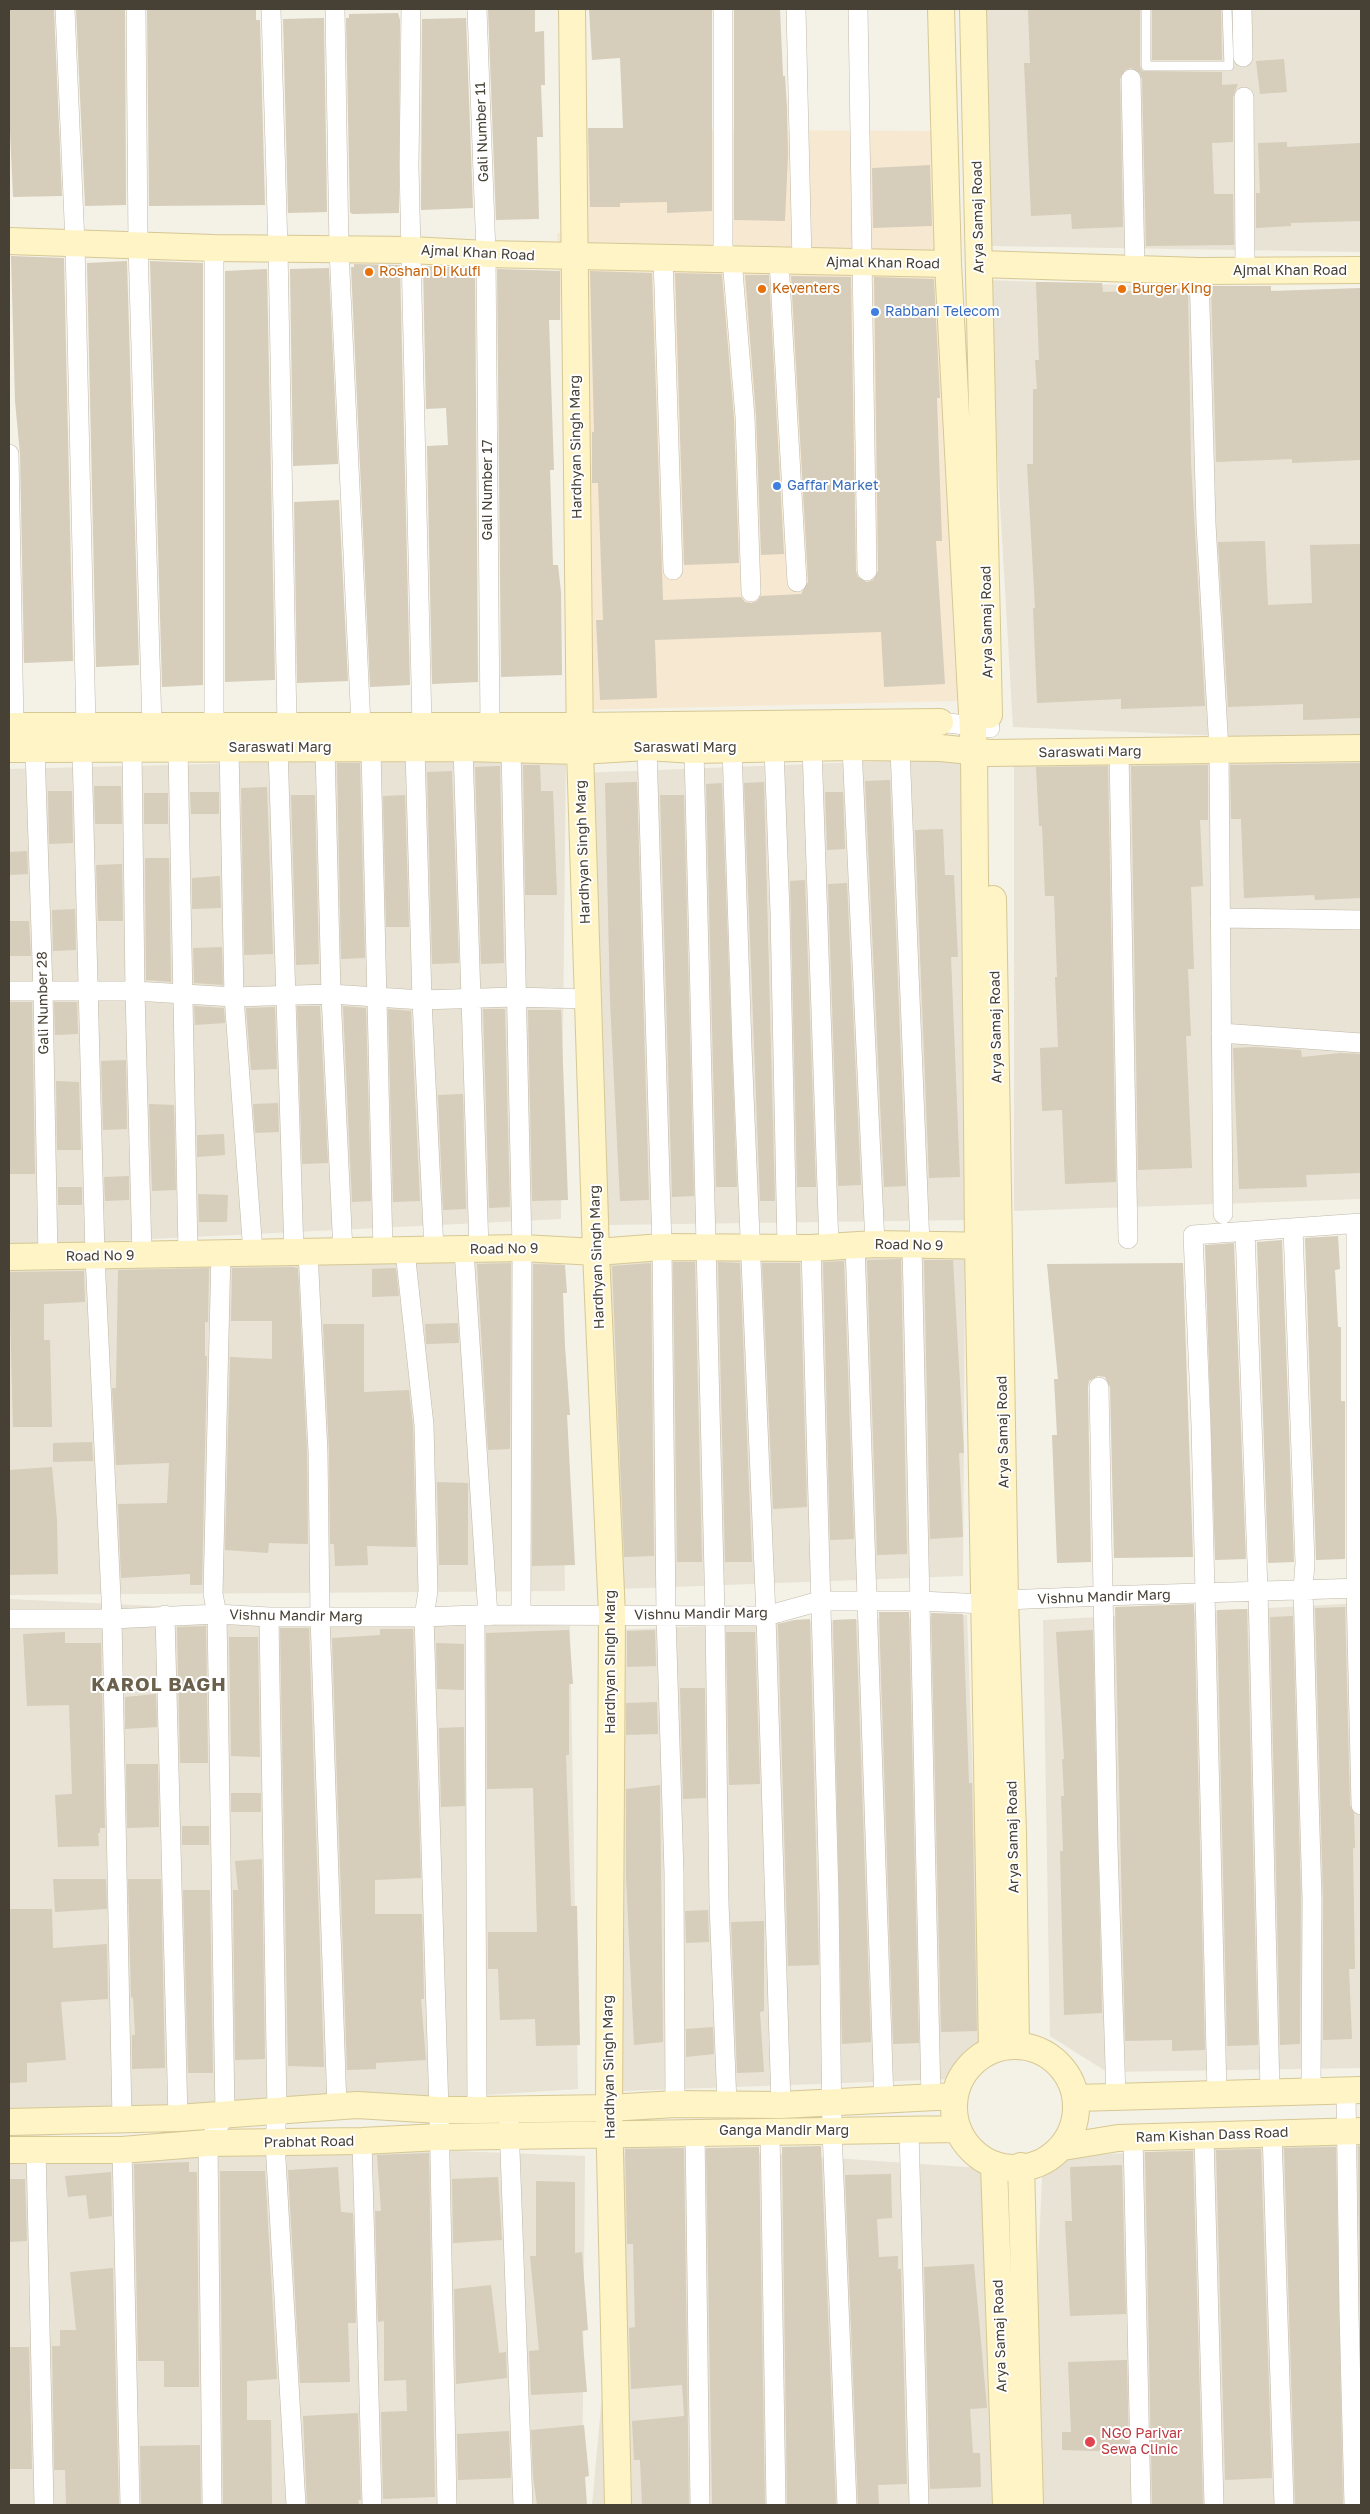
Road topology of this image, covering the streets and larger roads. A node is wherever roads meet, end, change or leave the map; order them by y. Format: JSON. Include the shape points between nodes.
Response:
{"nodes":[{"id":1,"x":64,"y":9,"type":"edge"},
{"id":2,"x":136,"y":9,"type":"edge"},
{"id":3,"x":270,"y":9,"type":"edge"},
{"id":4,"x":334,"y":9,"type":"edge"},
{"id":5,"x":411,"y":9,"type":"edge"},
{"id":6,"x":477,"y":9,"type":"edge"},
{"id":7,"x":572,"y":9,"type":"edge"},
{"id":8,"x":723,"y":9,"type":"edge"},
{"id":9,"x":796,"y":9,"type":"edge"},
{"id":10,"x":858,"y":9,"type":"edge"},
{"id":11,"x":941,"y":9,"type":"edge"},
{"id":12,"x":973,"y":9,"type":"edge"},
{"id":13,"x":1242,"y":9,"type":"edge"},
{"id":14,"x":1243,"y":57,"type":"dead end"},
{"id":15,"x":1131,"y":79,"type":"dead end"},
{"id":16,"x":1244,"y":98,"type":"dead end"},
{"id":17,"x":9,"y":241,"type":"edge"},
{"id":18,"x":75,"y":244,"type":"junction"},
{"id":19,"x":138,"y":245,"type":"junction"},
{"id":20,"x":214,"y":248,"type":"junction"},
{"id":21,"x":278,"y":249,"type":"junction"},
{"id":22,"x":339,"y":250,"type":"junction"},
{"id":23,"x":411,"y":250,"type":"junction"},
{"id":24,"x":486,"y":254,"type":"junction"},
{"id":25,"x":574,"y":256,"type":"junction"},
{"id":26,"x":663,"y":258,"type":"junction"},
{"id":27,"x":728,"y":259,"type":"junction"},
{"id":28,"x":791,"y":261,"type":"junction"},
{"id":29,"x":861,"y":262,"type":"junction"},
{"id":30,"x":948,"y":264,"type":"junction"},
{"id":31,"x":979,"y":264,"type":"junction"},
{"id":32,"x":1135,"y":269,"type":"junction"},
{"id":33,"x":1199,"y":270,"type":"junction"},
{"id":34,"x":1361,"y":270,"type":"edge"},
{"id":35,"x":1246,"y":271,"type":"junction"},
{"id":36,"x":9,"y":454,"type":"edge"},
{"id":37,"x":673,"y":570,"type":"dead end"},
{"id":38,"x":867,"y":571,"type":"dead end"},
{"id":39,"x":797,"y":582,"type":"dead end"},
{"id":40,"x":751,"y":592,"type":"dead end"},
{"id":41,"x":940,"y":722,"type":"joint"},
{"id":42,"x":152,"y":726,"type":"junction"},
{"id":43,"x":214,"y":726,"type":"junction"},
{"id":44,"x":361,"y":726,"type":"junction"},
{"id":45,"x":490,"y":726,"type":"junction"},
{"id":46,"x":11,"y":734,"type":"edge"},
{"id":47,"x":283,"y":737,"type":"junction"},
{"id":48,"x":419,"y":737,"type":"junction"},
{"id":49,"x":84,"y":738,"type":"junction"},
{"id":50,"x":580,"y":739,"type":"junction"},
{"id":51,"x":981,"y":740,"type":"junction"},
{"id":52,"x":646,"y":747,"type":"junction"},
{"id":53,"x":812,"y":747,"type":"junction"},
{"id":54,"x":852,"y":747,"type":"junction"},
{"id":55,"x":178,"y":748,"type":"junction"},
{"id":56,"x":228,"y":748,"type":"junction"},
{"id":57,"x":325,"y":748,"type":"junction"},
{"id":58,"x":463,"y":748,"type":"junction"},
{"id":59,"x":732,"y":748,"type":"junction"},
{"id":60,"x":774,"y":748,"type":"junction"},
{"id":61,"x":1361,"y":748,"type":"edge"},
{"id":62,"x":35,"y":749,"type":"junction"},
{"id":63,"x":511,"y":749,"type":"junction"},
{"id":64,"x":900,"y":749,"type":"junction"},
{"id":65,"x":132,"y":750,"type":"junction"},
{"id":66,"x":371,"y":750,"type":"junction"},
{"id":67,"x":694,"y":750,"type":"junction"},
{"id":68,"x":1218,"y":750,"type":"junction"},
{"id":69,"x":1119,"y":752,"type":"junction"},
{"id":70,"x":1220,"y":918,"type":"junction"},
{"id":71,"x":1361,"y":920,"type":"edge"},
{"id":72,"x":9,"y":991,"type":"edge"},
{"id":73,"x":89,"y":991,"type":"junction"},
{"id":74,"x":135,"y":991,"type":"junction"},
{"id":75,"x":44,"y":992,"type":"junction"},
{"id":76,"x":183,"y":994,"type":"junction"},
{"id":77,"x":331,"y":994,"type":"junction"},
{"id":78,"x":286,"y":995,"type":"junction"},
{"id":79,"x":378,"y":996,"type":"junction"},
{"id":80,"x":234,"y":997,"type":"junction"},
{"id":81,"x":514,"y":997,"type":"junction"},
{"id":82,"x":470,"y":998,"type":"junction"},
{"id":83,"x":588,"y":999,"type":"junction"},
{"id":84,"x":422,"y":1000,"type":"junction"},
{"id":85,"x":1221,"y":1033,"type":"junction"},
{"id":86,"x":1361,"y":1043,"type":"edge"},
{"id":87,"x":1223,"y":1214,"type":"dead end"},
{"id":88,"x":1359,"y":1223,"type":"edge"},
{"id":89,"x":1294,"y":1228,"type":"junction"},
{"id":90,"x":1245,"y":1231,"type":"junction"},
{"id":91,"x":1128,"y":1239,"type":"dead end"},
{"id":92,"x":865,"y":1244,"type":"junction"},
{"id":93,"x":916,"y":1245,"type":"junction"},
{"id":94,"x":989,"y":1246,"type":"junction"},
{"id":95,"x":662,"y":1247,"type":"junction"},
{"id":96,"x":705,"y":1247,"type":"junction"},
{"id":97,"x":751,"y":1247,"type":"junction"},
{"id":98,"x":809,"y":1247,"type":"junction"},
{"id":99,"x":522,"y":1248,"type":"junction"},
{"id":100,"x":471,"y":1249,"type":"junction"},
{"id":101,"x":434,"y":1250,"type":"junction"},
{"id":102,"x":394,"y":1251,"type":"junction"},
{"id":103,"x":188,"y":1252,"type":"junction"},
{"id":104,"x":221,"y":1252,"type":"junction"},
{"id":105,"x":301,"y":1252,"type":"junction"},
{"id":106,"x":342,"y":1252,"type":"junction"},
{"id":107,"x":596,"y":1252,"type":"junction"},
{"id":108,"x":253,"y":1253,"type":"junction"},
{"id":109,"x":48,"y":1256,"type":"junction"},
{"id":110,"x":95,"y":1256,"type":"junction"},
{"id":111,"x":142,"y":1256,"type":"junction"},
{"id":112,"x":9,"y":1257,"type":"edge"},
{"id":113,"x":1098,"y":1387,"type":"dead end"},
{"id":114,"x":1359,"y":1588,"type":"edge"},
{"id":115,"x":1302,"y":1589,"type":"junction"},
{"id":116,"x":1258,"y":1590,"type":"junction"},
{"id":117,"x":1204,"y":1594,"type":"junction"},
{"id":118,"x":1103,"y":1596,"type":"junction"},
{"id":119,"x":820,"y":1601,"type":"junction"},
{"id":120,"x":866,"y":1601,"type":"junction"},
{"id":121,"x":920,"y":1601,"type":"junction"},
{"id":122,"x":995,"y":1602,"type":"junction"},
{"id":123,"x":217,"y":1614,"type":"junction"},
{"id":124,"x":521,"y":1614,"type":"junction"},
{"id":125,"x":165,"y":1615,"type":"junction"},
{"id":126,"x":481,"y":1615,"type":"junction"},
{"id":127,"x":612,"y":1615,"type":"junction"},
{"id":128,"x":666,"y":1615,"type":"junction"},
{"id":129,"x":715,"y":1615,"type":"junction"},
{"id":130,"x":766,"y":1616,"type":"junction"},
{"id":131,"x":269,"y":1617,"type":"junction"},
{"id":132,"x":320,"y":1617,"type":"junction"},
{"id":133,"x":9,"y":1618,"type":"edge"},
{"id":134,"x":112,"y":1618,"type":"junction"},
{"id":135,"x":424,"y":1618,"type":"junction"},
{"id":136,"x":1361,"y":1805,"type":"edge"},
{"id":137,"x":1004,"y":2048,"type":"junction"},
{"id":138,"x":1354,"y":2090,"type":"edge"},
{"id":139,"x":1270,"y":2091,"type":"junction"},
{"id":140,"x":1311,"y":2091,"type":"junction"},
{"id":141,"x":1217,"y":2094,"type":"junction"},
{"id":142,"x":943,"y":2097,"type":"junction"},
{"id":143,"x":1116,"y":2097,"type":"junction"},
{"id":144,"x":1076,"y":2098,"type":"junction"},
{"id":145,"x":884,"y":2101,"type":"junction"},
{"id":146,"x":832,"y":2102,"type":"junction"},
{"id":147,"x":674,"y":2104,"type":"junction"},
{"id":148,"x":728,"y":2104,"type":"junction"},
{"id":149,"x":781,"y":2105,"type":"junction"},
{"id":150,"x":337,"y":2106,"type":"junction"},
{"id":151,"x":609,"y":2108,"type":"junction"},
{"id":152,"x":508,"y":2109,"type":"junction"},
{"id":153,"x":438,"y":2110,"type":"junction"},
{"id":154,"x":477,"y":2110,"type":"junction"},
{"id":155,"x":277,"y":2111,"type":"junction"},
{"id":156,"x":224,"y":2115,"type":"junction"},
{"id":157,"x":178,"y":2118,"type":"junction"},
{"id":158,"x":122,"y":2120,"type":"junction"},
{"id":159,"x":9,"y":2122,"type":"edge"},
{"id":160,"x":958,"y":2129,"type":"junction"},
{"id":161,"x":770,"y":2130,"type":"junction"},
{"id":162,"x":832,"y":2130,"type":"junction"},
{"id":163,"x":909,"y":2130,"type":"junction"},
{"id":164,"x":695,"y":2131,"type":"junction"},
{"id":165,"x":1354,"y":2131,"type":"edge"},
{"id":166,"x":1272,"y":2132,"type":"junction"},
{"id":167,"x":610,"y":2134,"type":"junction"},
{"id":168,"x":1204,"y":2136,"type":"junction"},
{"id":169,"x":438,"y":2137,"type":"junction"},
{"id":170,"x":510,"y":2137,"type":"junction"},
{"id":171,"x":1133,"y":2138,"type":"junction"},
{"id":172,"x":362,"y":2141,"type":"junction"},
{"id":173,"x":275,"y":2142,"type":"junction"},
{"id":174,"x":208,"y":2143,"type":"junction"},
{"id":175,"x":1063,"y":2147,"type":"junction"},
{"id":176,"x":9,"y":2150,"type":"edge"},
{"id":177,"x":36,"y":2150,"type":"junction"},
{"id":178,"x":122,"y":2150,"type":"junction"},
{"id":179,"x":994,"y":2166,"type":"junction"},
{"id":180,"x":1022,"y":2166,"type":"junction"},
{"id":181,"x":44,"y":2505,"type":"edge"},
{"id":182,"x":130,"y":2505,"type":"edge"},
{"id":183,"x":212,"y":2505,"type":"edge"},
{"id":184,"x":296,"y":2505,"type":"edge"},
{"id":185,"x":372,"y":2505,"type":"edge"},
{"id":186,"x":447,"y":2505,"type":"edge"},
{"id":187,"x":522,"y":2505,"type":"edge"},
{"id":188,"x":618,"y":2505,"type":"edge"},
{"id":189,"x":700,"y":2505,"type":"edge"},
{"id":190,"x":776,"y":2505,"type":"edge"},
{"id":191,"x":847,"y":2505,"type":"edge"},
{"id":192,"x":919,"y":2505,"type":"edge"},
{"id":193,"x":1006,"y":2505,"type":"edge"},
{"id":194,"x":1030,"y":2505,"type":"edge"},
{"id":195,"x":1141,"y":2505,"type":"edge"},
{"id":196,"x":1214,"y":2505,"type":"edge"},
{"id":197,"x":1284,"y":2505,"type":"edge"},
{"id":198,"x":1354,"y":2505,"type":"edge"}],
"edges":[{"from":1,"to":18,"type":"street"},
{"from":2,"to":19,"type":"street"},
{"from":3,"to":21,"type":"street"},
{"from":4,"to":22,"type":"street"},
{"from":5,"to":23,"type":"street"},
{"from":6,"to":24,"type":"street","name":"Gali Number 11"},
{"from":7,"to":25,"type":"street","name":"Hardhyan Singh Marg"},
{"from":8,"to":27,"type":"street"},
{"from":9,"to":28,"type":"street"},
{"from":10,"to":29,"type":"street"},
{"from":11,"to":30,"type":"street"},
{"from":12,"to":31,"type":"street","name":"Arya Samaj Road"},
{"from":13,"to":14,"type":"street"},
{"from":15,"to":32,"type":"street"},
{"from":16,"to":35,"type":"street"},
{"from":17,"to":18,"type":"street","name":"Ajmal Khan Road"},
{"from":18,"to":19,"type":"street","name":"Ajmal Khan Road"},
{"from":18,"to":49,"type":"street"},
{"from":19,"to":20,"type":"street","name":"Ajmal Khan Road"},
{"from":19,"to":42,"type":"street"},
{"from":20,"to":21,"type":"street","name":"Ajmal Khan Road"},
{"from":20,"to":43,"type":"street"},
{"from":21,"to":22,"type":"street","name":"Ajmal Khan Road"},
{"from":21,"to":47,"type":"street"},
{"from":22,"to":23,"type":"street","name":"Ajmal Khan Road"},
{"from":22,"to":44,"type":"street"},
{"from":23,"to":24,"type":"street","name":"Ajmal Khan Road"},
{"from":23,"to":48,"type":"street"},
{"from":24,"to":25,"type":"street","name":"Ajmal Khan Road"},
{"from":24,"to":45,"type":"street","name":"Gali Number 17"},
{"from":25,"to":26,"type":"street","name":"Ajmal Khan Road"},
{"from":25,"to":50,"type":"street","name":"Hardhyan Singh Marg"},
{"from":26,"to":27,"type":"street","name":"Ajmal Khan Road"},
{"from":26,"to":37,"type":"street"},
{"from":27,"to":28,"type":"street","name":"Ajmal Khan Road"},
{"from":27,"to":40,"type":"street","via":[[745,416]]},
{"from":28,"to":29,"type":"street","name":"Ajmal Khan Road"},
{"from":28,"to":39,"type":"street"},
{"from":29,"to":30,"type":"street","name":"Ajmal Khan Road"},
{"from":29,"to":38,"type":"street"},
{"from":30,"to":51,"type":"street"},
{"from":31,"to":32,"type":"street","name":"Ajmal Khan Road"},
{"from":31,"to":51,"type":"street","name":"Arya Samaj Road"},
{"from":32,"to":33,"type":"street","name":"Ajmal Khan Road"},
{"from":33,"to":35,"type":"street","name":"Ajmal Khan Road"},
{"from":33,"to":68,"type":"street","via":[[1206,524]]},
{"from":34,"to":35,"type":"street","name":"Ajmal Khan Road"},
{"from":36,"to":46,"type":"street"},
{"from":41,"to":50,"type":"street","name":"Saraswati Marg"},
{"from":41,"to":51,"type":"street"},
{"from":42,"to":43,"type":"street","name":"Saraswati Marg"},
{"from":42,"to":49,"type":"street","name":"Saraswati Marg"},
{"from":43,"to":47,"type":"street","name":"Saraswati Marg"},
{"from":44,"to":47,"type":"street","name":"Saraswati Marg"},
{"from":44,"to":48,"type":"street","name":"Saraswati Marg"},
{"from":45,"to":48,"type":"street","name":"Saraswati Marg"},
{"from":45,"to":50,"type":"street","name":"Saraswati Marg"},
{"from":46,"to":49,"type":"street","name":"Saraswati Marg"},
{"from":46,"to":62,"type":"street","name":"Saraswati Marg"},
{"from":47,"to":56,"type":"street","name":"Saraswati Marg"},
{"from":47,"to":57,"type":"street","name":"Saraswati Marg"},
{"from":47,"to":78,"type":"street"},
{"from":48,"to":58,"type":"street","name":"Saraswati Marg"},
{"from":48,"to":66,"type":"street","name":"Saraswati Marg"},
{"from":48,"to":84,"type":"street"},
{"from":49,"to":62,"type":"street","name":"Saraswati Marg"},
{"from":49,"to":65,"type":"street","name":"Saraswati Marg"},
{"from":49,"to":73,"type":"street"},
{"from":50,"to":52,"type":"street","name":"Saraswati Marg"},
{"from":50,"to":63,"type":"street","name":"Saraswati Marg"},
{"from":50,"to":83,"type":"street","name":"Hardhyan Singh Marg"},
{"from":51,"to":64,"type":"street","name":"Saraswati Marg","via":[[941,748]]},
{"from":51,"to":69,"type":"street","name":"Saraswati Marg"},
{"from":51,"to":94,"type":"street","name":"Arya Samaj Road"},
{"from":52,"to":67,"type":"street","name":"Saraswati Marg"},
{"from":52,"to":95,"type":"street"},
{"from":53,"to":54,"type":"street","name":"Saraswati Marg"},
{"from":53,"to":60,"type":"street","name":"Saraswati Marg"},
{"from":53,"to":98,"type":"street"},
{"from":54,"to":64,"type":"street","name":"Saraswati Marg"},
{"from":54,"to":92,"type":"street"},
{"from":55,"to":56,"type":"street","name":"Saraswati Marg"},
{"from":55,"to":65,"type":"street","name":"Saraswati Marg"},
{"from":55,"to":76,"type":"street"},
{"from":56,"to":80,"type":"street"},
{"from":57,"to":66,"type":"street","name":"Saraswati Marg"},
{"from":57,"to":77,"type":"street"},
{"from":58,"to":63,"type":"street","name":"Saraswati Marg"},
{"from":58,"to":82,"type":"street"},
{"from":59,"to":60,"type":"street","name":"Saraswati Marg"},
{"from":59,"to":67,"type":"street","name":"Saraswati Marg"},
{"from":59,"to":97,"type":"street"},
{"from":60,"to":98,"type":"street","via":[[780,912]]},
{"from":61,"to":68,"type":"street","name":"Saraswati Marg"},
{"from":62,"to":75,"type":"street","name":"Gali Number 28"},
{"from":63,"to":81,"type":"street"},
{"from":64,"to":93,"type":"street"},
{"from":65,"to":74,"type":"street"},
{"from":66,"to":79,"type":"street"},
{"from":67,"to":96,"type":"street"},
{"from":68,"to":69,"type":"street","name":"Saraswati Marg"},
{"from":68,"to":70,"type":"street"},
{"from":69,"to":91,"type":"street"},
{"from":70,"to":71,"type":"street"},
{"from":70,"to":85,"type":"street"},
{"from":72,"to":75,"type":"street"},
{"from":73,"to":74,"type":"street"},
{"from":73,"to":75,"type":"street"},
{"from":73,"to":110,"type":"street"},
{"from":74,"to":76,"type":"street"},
{"from":74,"to":111,"type":"street"},
{"from":75,"to":109,"type":"street","name":"Gali Number 28"},
{"from":76,"to":80,"type":"street"},
{"from":76,"to":103,"type":"street"},
{"from":77,"to":78,"type":"street"},
{"from":77,"to":79,"type":"street"},
{"from":77,"to":106,"type":"street"},
{"from":78,"to":80,"type":"street"},
{"from":78,"to":105,"type":"street"},
{"from":79,"to":84,"type":"street"},
{"from":79,"to":102,"type":"street"},
{"from":80,"to":108,"type":"street"},
{"from":81,"to":82,"type":"street"},
{"from":81,"to":83,"type":"street"},
{"from":81,"to":99,"type":"street"},
{"from":82,"to":84,"type":"street"},
{"from":82,"to":100,"type":"street"},
{"from":83,"to":107,"type":"street","name":"Hardhyan Singh Marg"},
{"from":84,"to":101,"type":"street"},
{"from":85,"to":86,"type":"street"},
{"from":85,"to":87,"type":"street"},
{"from":88,"to":89,"type":"street"},
{"from":88,"to":114,"type":"street"},
{"from":89,"to":90,"type":"street"},
{"from":89,"to":115,"type":"street","via":[[1305,1563]]},
{"from":90,"to":116,"type":"street"},
{"from":90,"to":117,"type":"street","via":[[1193,1235]]},
{"from":92,"to":93,"type":"street","name":"Road No 9"},
{"from":92,"to":98,"type":"street","name":"Road No 9"},
{"from":92,"to":120,"type":"street"},
{"from":93,"to":94,"type":"street","name":"Road No 9"},
{"from":93,"to":121,"type":"street"},
{"from":94,"to":122,"type":"street","name":"Arya Samaj Road"},
{"from":95,"to":96,"type":"street","name":"Road No 9"},
{"from":95,"to":107,"type":"street","name":"Road No 9"},
{"from":95,"to":128,"type":"street"},
{"from":96,"to":97,"type":"street","name":"Road No 9"},
{"from":96,"to":129,"type":"street"},
{"from":97,"to":98,"type":"street","name":"Road No 9"},
{"from":97,"to":130,"type":"street"},
{"from":98,"to":119,"type":"street"},
{"from":99,"to":100,"type":"street","name":"Road No 9"},
{"from":99,"to":107,"type":"street","name":"Road No 9"},
{"from":99,"to":124,"type":"street"},
{"from":100,"to":101,"type":"street","name":"Road No 9"},
{"from":100,"to":126,"type":"street"},
{"from":101,"to":102,"type":"street","name":"Road No 9"},
{"from":102,"to":106,"type":"street","name":"Road No 9"},
{"from":102,"to":135,"type":"street","via":[[424,1425],[428,1590]]},
{"from":103,"to":104,"type":"street","name":"Road No 9"},
{"from":103,"to":111,"type":"street","name":"Road No 9"},
{"from":104,"to":108,"type":"street","name":"Road No 9"},
{"from":104,"to":123,"type":"street","via":[[213,1594]]},
{"from":105,"to":106,"type":"street","name":"Road No 9"},
{"from":105,"to":108,"type":"street","name":"Road No 9"},
{"from":105,"to":132,"type":"street","via":[[318,1452]]},
{"from":107,"to":127,"type":"street","name":"Hardhyan Singh Marg"},
{"from":109,"to":110,"type":"street","name":"Road No 9"},
{"from":109,"to":112,"type":"street","name":"Road No 9"},
{"from":110,"to":111,"type":"street","name":"Road No 9"},
{"from":110,"to":134,"type":"street"},
{"from":113,"to":118,"type":"street"},
{"from":114,"to":115,"type":"street","name":"Vishnu Mandir Marg"},
{"from":114,"to":136,"type":"street"},
{"from":115,"to":116,"type":"street","name":"Vishnu Mandir Marg"},
{"from":115,"to":140,"type":"street","via":[[1312,1899]]},
{"from":116,"to":117,"type":"street","name":"Vishnu Mandir Marg"},
{"from":116,"to":139,"type":"street"},
{"from":117,"to":118,"type":"street","name":"Vishnu Mandir Marg"},
{"from":117,"to":141,"type":"street"},
{"from":118,"to":122,"type":"street","name":"Vishnu Mandir Marg"},
{"from":118,"to":143,"type":"street"},
{"from":119,"to":120,"type":"street","name":"Vishnu Mandir Marg"},
{"from":119,"to":130,"type":"street","name":"Vishnu Mandir Marg"},
{"from":119,"to":146,"type":"street"},
{"from":120,"to":121,"type":"street","name":"Vishnu Mandir Marg"},
{"from":120,"to":145,"type":"street"},
{"from":121,"to":122,"type":"street","name":"Vishnu Mandir Marg"},
{"from":121,"to":142,"type":"street"},
{"from":122,"to":137,"type":"street","name":"Arya Samaj Road"},
{"from":123,"to":125,"type":"street","name":"Vishnu Mandir Marg"},
{"from":123,"to":131,"type":"street","name":"Vishnu Mandir Marg"},
{"from":123,"to":156,"type":"street"},
{"from":124,"to":126,"type":"street","name":"Vishnu Mandir Marg"},
{"from":124,"to":127,"type":"street","name":"Vishnu Mandir Marg"},
{"from":125,"to":134,"type":"street","name":"Vishnu Mandir Marg"},
{"from":125,"to":157,"type":"street"},
{"from":126,"to":135,"type":"street","name":"Vishnu Mandir Marg"},
{"from":126,"to":154,"type":"street"},
{"from":127,"to":128,"type":"street","name":"Vishnu Mandir Marg"},
{"from":127,"to":151,"type":"street","name":"Hardhyan Singh Marg"},
{"from":128,"to":129,"type":"street","name":"Vishnu Mandir Marg"},
{"from":128,"to":147,"type":"street","via":[[674,1873]]},
{"from":129,"to":130,"type":"street","name":"Vishnu Mandir Marg"},
{"from":129,"to":148,"type":"street","via":[[719,1904]]},
{"from":130,"to":149,"type":"street"},
{"from":131,"to":132,"type":"street","name":"Vishnu Mandir Marg"},
{"from":131,"to":155,"type":"street"},
{"from":132,"to":135,"type":"street","name":"Vishnu Mandir Marg"},
{"from":132,"to":150,"type":"street"},
{"from":133,"to":134,"type":"street","name":"Vishnu Mandir Marg"},
{"from":134,"to":158,"type":"street"},
{"from":135,"to":153,"type":"street"},
{"from":137,"to":142,"type":"street","via":[[971,2063],[958,2084]]},
{"from":137,"to":144,"type":"street","via":[[1037,2050],[1056,2061],[1069,2078]]},
{"from":138,"to":140,"type":"street"},
{"from":138,"to":165,"type":"street"},
{"from":139,"to":140,"type":"street"},
{"from":139,"to":141,"type":"street"},
{"from":141,"to":143,"type":"street"},
{"from":142,"to":145,"type":"street","name":"Ganga Mandir Marg"},
{"from":142,"to":160,"type":"street","via":[[953,2108]]},
{"from":143,"to":144,"type":"street"},
{"from":144,"to":175,"type":"street","via":[[1075,2124]]},
{"from":145,"to":146,"type":"street","name":"Ganga Mandir Marg"},
{"from":146,"to":149,"type":"street","name":"Ganga Mandir Marg"},
{"from":146,"to":162,"type":"street"},
{"from":147,"to":148,"type":"street","name":"Ganga Mandir Marg"},
{"from":147,"to":151,"type":"street","name":"Ganga Mandir Marg"},
{"from":148,"to":149,"type":"street","name":"Ganga Mandir Marg"},
{"from":150,"to":153,"type":"street"},
{"from":150,"to":155,"type":"street"},
{"from":151,"to":152,"type":"street"},
{"from":151,"to":167,"type":"street","name":"Hardhyan Singh Marg"},
{"from":152,"to":154,"type":"street"},
{"from":152,"to":170,"type":"street"},
{"from":153,"to":154,"type":"street"},
{"from":153,"to":169,"type":"street"},
{"from":155,"to":156,"type":"street"},
{"from":155,"to":173,"type":"street"},
{"from":156,"to":157,"type":"street"},
{"from":156,"to":174,"type":"street"},
{"from":157,"to":158,"type":"street"},
{"from":158,"to":159,"type":"street"},
{"from":160,"to":163,"type":"street","name":"Ganga Mandir Marg"},
{"from":160,"to":179,"type":"street","via":[[973,2153]]},
{"from":161,"to":162,"type":"street","name":"Ganga Mandir Marg"},
{"from":161,"to":164,"type":"street","name":"Ganga Mandir Marg"},
{"from":161,"to":190,"type":"street"},
{"from":162,"to":163,"type":"street","name":"Ganga Mandir Marg"},
{"from":162,"to":191,"type":"street"},
{"from":163,"to":192,"type":"street"},
{"from":164,"to":167,"type":"street","name":"Ganga Mandir Marg"},
{"from":164,"to":189,"type":"street"},
{"from":165,"to":166,"type":"street","name":"Ram Kishan Dass Road"},
{"from":165,"to":198,"type":"street","via":[[1348,2313]]},
{"from":166,"to":168,"type":"street","name":"Ram Kishan Dass Road"},
{"from":166,"to":197,"type":"street"},
{"from":167,"to":170,"type":"street","name":"Prabhat Road"},
{"from":167,"to":188,"type":"street","name":"Hardhyan Singh Marg"},
{"from":168,"to":171,"type":"street","name":"Ram Kishan Dass Road"},
{"from":168,"to":196,"type":"street"},
{"from":169,"to":170,"type":"street","name":"Prabhat Road"},
{"from":169,"to":172,"type":"street","name":"Prabhat Road"},
{"from":169,"to":186,"type":"street"},
{"from":170,"to":187,"type":"street"},
{"from":171,"to":175,"type":"street","name":"Ram Kishan Dass Road"},
{"from":171,"to":195,"type":"street"},
{"from":172,"to":173,"type":"street","name":"Prabhat Road"},
{"from":172,"to":185,"type":"street"},
{"from":173,"to":174,"type":"street","name":"Prabhat Road"},
{"from":173,"to":184,"type":"street"},
{"from":174,"to":178,"type":"street","name":"Prabhat Road"},
{"from":174,"to":183,"type":"street"},
{"from":175,"to":180,"type":"street","via":[[1043,2163]]},
{"from":176,"to":177,"type":"street","name":"Prabhat Road"},
{"from":177,"to":178,"type":"street","name":"Prabhat Road"},
{"from":177,"to":181,"type":"street"},
{"from":178,"to":182,"type":"street"},
{"from":179,"to":180,"type":"street"},
{"from":179,"to":193,"type":"street","name":"Arya Samaj Road"},
{"from":180,"to":194,"type":"street"}]}
